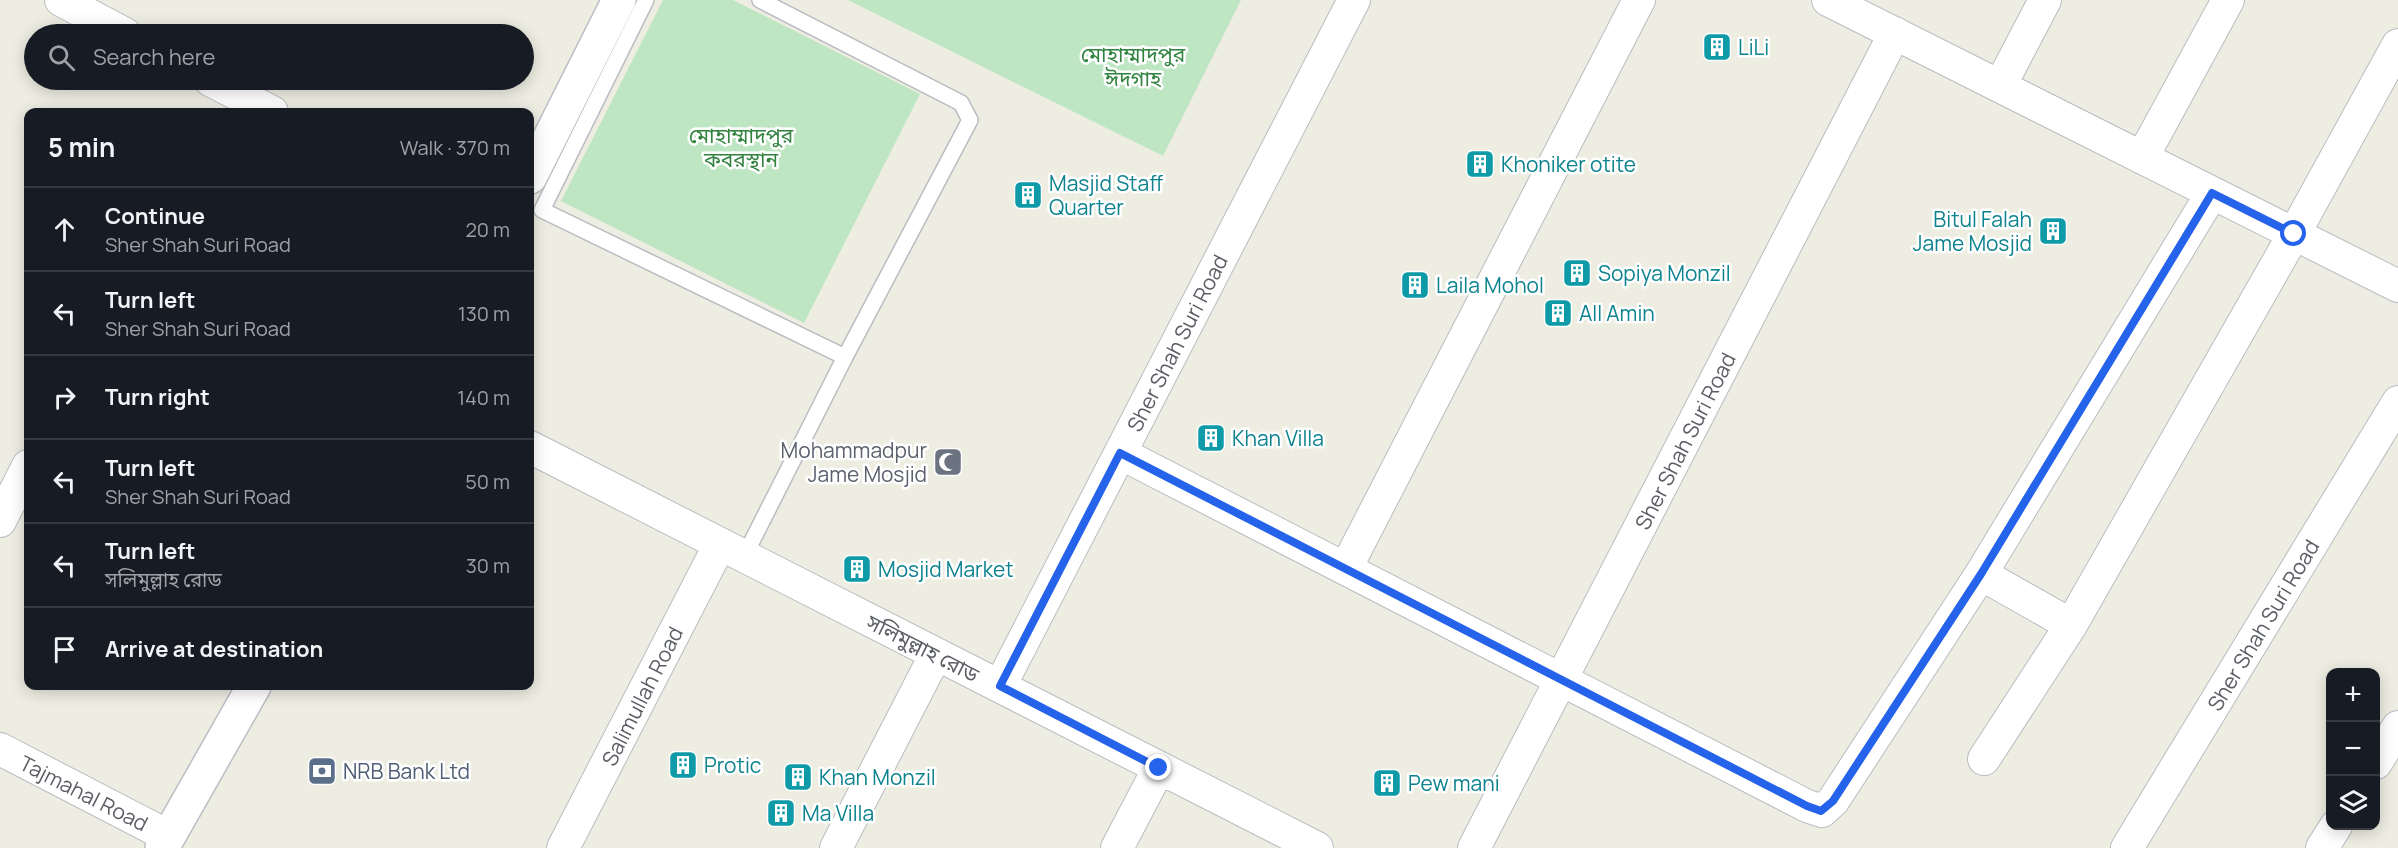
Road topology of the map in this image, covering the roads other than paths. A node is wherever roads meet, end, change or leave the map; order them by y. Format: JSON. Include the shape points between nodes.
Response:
{"nodes":[{"id":1,"x":61,"y":0,"type":"edge"},
{"id":2,"x":619,"y":0,"type":"edge"},
{"id":3,"x":646,"y":0,"type":"edge"},
{"id":4,"x":760,"y":0,"type":"edge"},
{"id":5,"x":1354,"y":0,"type":"edge"},
{"id":6,"x":1639,"y":0,"type":"edge"},
{"id":7,"x":1828,"y":0,"type":"edge"},
{"id":8,"x":2046,"y":0,"type":"edge"},
{"id":9,"x":2229,"y":0,"type":"edge"},
{"id":10,"x":106,"y":24,"type":"edge"},
{"id":11,"x":1895,"y":33,"type":"junction"},
{"id":12,"x":2398,"y":45,"type":"edge"},
{"id":13,"x":2000,"y":86,"type":"junction"},
{"id":14,"x":216,"y":93,"type":"edge"},
{"id":15,"x":260,"y":108,"type":"edge"},
{"id":16,"x":2142,"y":158,"type":"junction"},
{"id":17,"x":534,"y":169,"type":"edge"},
{"id":18,"x":2212,"y":193,"type":"junction"},
{"id":19,"x":2294,"y":234,"type":"junction"},
{"id":20,"x":2398,"y":286,"type":"edge"},
{"id":21,"x":845,"y":357,"type":"junction"},
{"id":22,"x":2398,"y":402,"type":"edge"},
{"id":23,"x":534,"y":449,"type":"edge"},
{"id":24,"x":1120,"y":453,"type":"junction"},
{"id":25,"x":24,"y":474,"type":"edge"},
{"id":26,"x":0,"y":521,"type":"edge"},
{"id":27,"x":732,"y":550,"type":"junction"},
{"id":28,"x":1346,"y":568,"type":"junction"},
{"id":29,"x":1981,"y":574,"type":"junction"},
{"id":30,"x":2071,"y":625,"type":"junction"},
{"id":31,"x":936,"y":654,"type":"junction"},
{"id":32,"x":1562,"y":679,"type":"junction"},
{"id":33,"x":1000,"y":686,"type":"junction"},
{"id":34,"x":252,"y":690,"type":"edge"},
{"id":35,"x":2398,"y":727,"type":"edge"},
{"id":36,"x":0,"y":749,"type":"edge"},
{"id":37,"x":2380,"y":756,"type":"edge"},
{"id":38,"x":1984,"y":759,"type":"dead end"},
{"id":39,"x":1159,"y":768,"type":"junction"},
{"id":40,"x":2333,"y":830,"type":"edge"},
{"id":41,"x":165,"y":842,"type":"edge"},
{"id":42,"x":563,"y":848,"type":"edge"},
{"id":43,"x":836,"y":848,"type":"edge"},
{"id":44,"x":1117,"y":848,"type":"edge"},
{"id":45,"x":1317,"y":848,"type":"edge"},
{"id":46,"x":1474,"y":848,"type":"edge"},
{"id":47,"x":2127,"y":848,"type":"edge"},
{"id":48,"x":2322,"y":848,"type":"edge"}],
"edges":[{"from":1,"to":10,"type":"street"},
{"from":2,"to":17,"type":"street"},
{"from":3,"to":21,"type":"lane","via":[[542,210]]},
{"from":4,"to":21,"type":"lane","via":[[961,103],[970,120]]},
{"from":5,"to":24,"type":"street","name":"Sher Shah Suri Road"},
{"from":6,"to":28,"type":"street"},
{"from":7,"to":11,"type":"street"},
{"from":8,"to":13,"type":"street"},
{"from":9,"to":16,"type":"street"},
{"from":11,"to":13,"type":"street"},
{"from":11,"to":32,"type":"street","name":"Sher Shah Suri Road"},
{"from":12,"to":19,"type":"street"},
{"from":13,"to":16,"type":"street"},
{"from":14,"to":15,"type":"street"},
{"from":16,"to":18,"type":"street"},
{"from":18,"to":19,"type":"street"},
{"from":18,"to":29,"type":"street"},
{"from":19,"to":20,"type":"street"},
{"from":19,"to":30,"type":"street"},
{"from":21,"to":27,"type":"lane"},
{"from":22,"to":47,"type":"street","name":"Sher Shah Suri Road"},
{"from":23,"to":27,"type":"street","name":"সলিমুল্লাহ রোড"},
{"from":24,"to":28,"type":"street"},
{"from":24,"to":33,"type":"street","name":"Sher Shah Suri Road"},
{"from":25,"to":26,"type":"street"},
{"from":27,"to":31,"type":"street","name":"সলিমুল্লাহ রোড"},
{"from":27,"to":42,"type":"street","name":"Salimullah Road"},
{"from":28,"to":32,"type":"street"},
{"from":29,"to":30,"type":"street"},
{"from":29,"to":32,"type":"street","via":[[1833,801],[1821,811]]},
{"from":30,"to":38,"type":"street"},
{"from":31,"to":33,"type":"street","name":"সলিমুল্লাহ রোড"},
{"from":31,"to":43,"type":"street"},
{"from":32,"to":46,"type":"street","name":"Sher Shah Suri Road"},
{"from":33,"to":39,"type":"street","name":"সলিমুল্লাহ রোড"},
{"from":34,"to":41,"type":"street"},
{"from":35,"to":37,"type":"street"},
{"from":36,"to":41,"type":"street","name":"Tajmahal Road"},
{"from":39,"to":44,"type":"street"},
{"from":39,"to":45,"type":"street","name":"সলিমুল্লাহ রোড"},
{"from":40,"to":48,"type":"street"}]}
